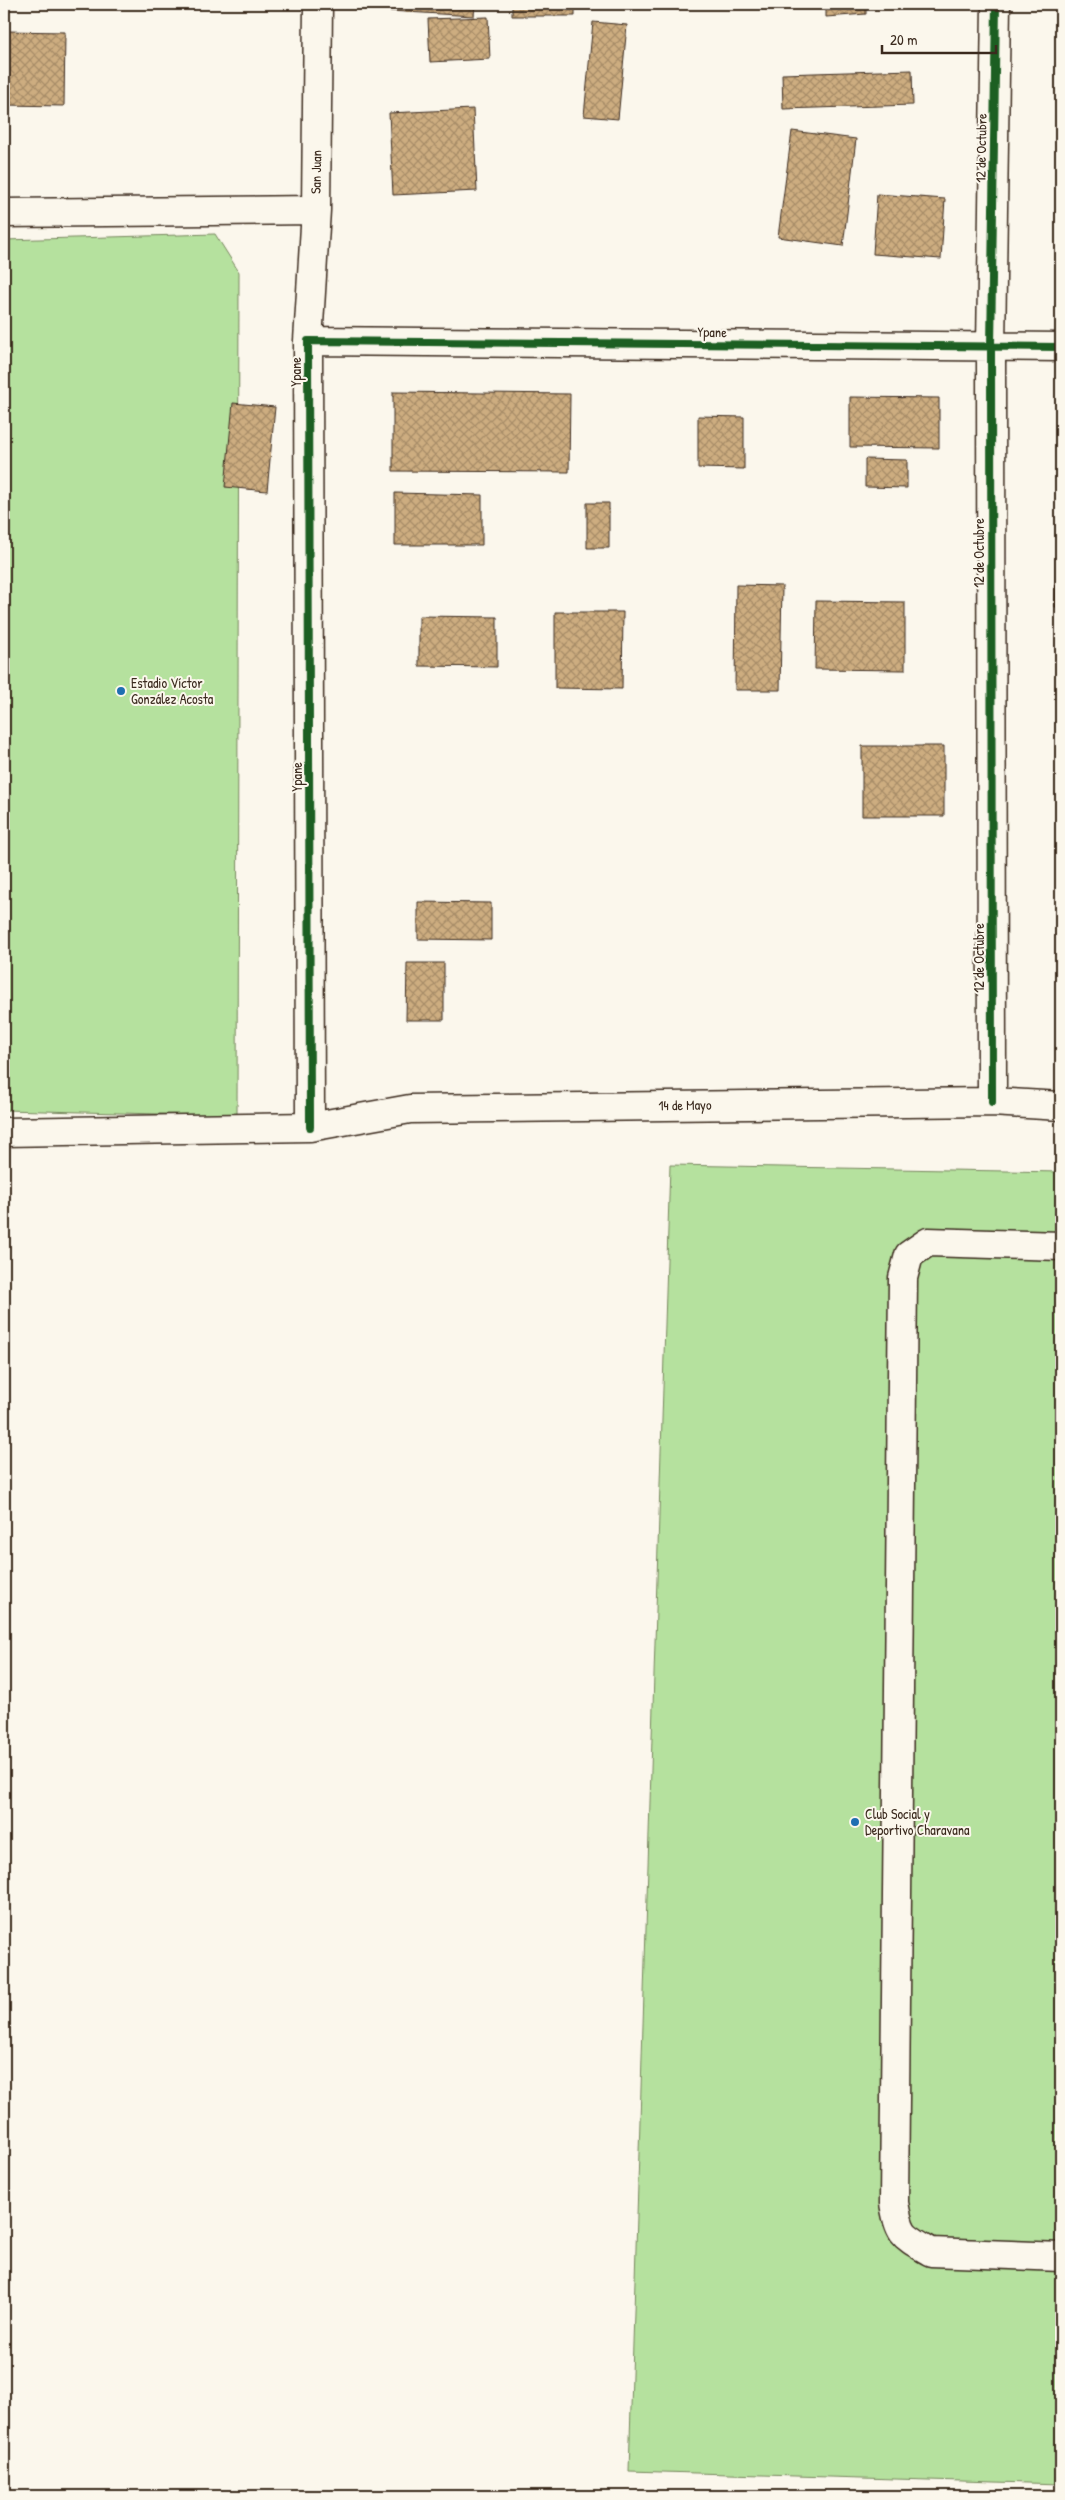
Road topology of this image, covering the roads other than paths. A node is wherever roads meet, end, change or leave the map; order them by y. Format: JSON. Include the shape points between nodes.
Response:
{"nodes":[{"id":1,"x":318,"y":4,"type":"edge"},
{"id":2,"x":996,"y":4,"type":"edge"},
{"id":3,"x":316,"y":210,"type":"junction"},
{"id":4,"x":4,"y":214,"type":"edge"},
{"id":5,"x":308,"y":340,"type":"junction"},
{"id":6,"x":991,"y":347,"type":"junction"},
{"id":7,"x":1061,"y":348,"type":"edge"},
{"id":8,"x":992,"y":1102,"type":"junction"},
{"id":9,"x":1061,"y":1106,"type":"edge"},
{"id":10,"x":310,"y":1127,"type":"junction"},
{"id":11,"x":4,"y":1132,"type":"edge"},
{"id":12,"x":1061,"y":1246,"type":"edge"},
{"id":13,"x":1061,"y":2257,"type":"edge"}],
"edges":[{"from":1,"to":3,"type":"street","name":"San Juan"},
{"from":2,"to":6,"type":"street","name":"12 de Octubre"},
{"from":3,"to":4,"type":"street"},
{"from":3,"to":5,"type":"street","name":"San Juan"},
{"from":5,"to":6,"type":"street","name":"Ypane"},
{"from":5,"to":10,"type":"street","name":"Ypane"},
{"from":6,"to":7,"type":"street","name":"Ypane"},
{"from":6,"to":8,"type":"street","name":"12 de Octubre"},
{"from":8,"to":9,"type":"street","name":"14 de Mayo"},
{"from":8,"to":10,"type":"street","name":"14 de Mayo","via":[[410,1109]]},
{"from":10,"to":11,"type":"street","name":"14 de Mayo"},
{"from":12,"to":13,"type":"street","via":[[928,1242],[909,1256],[903,1278],[894,2203],[899,2229],[931,2252]]}]}
